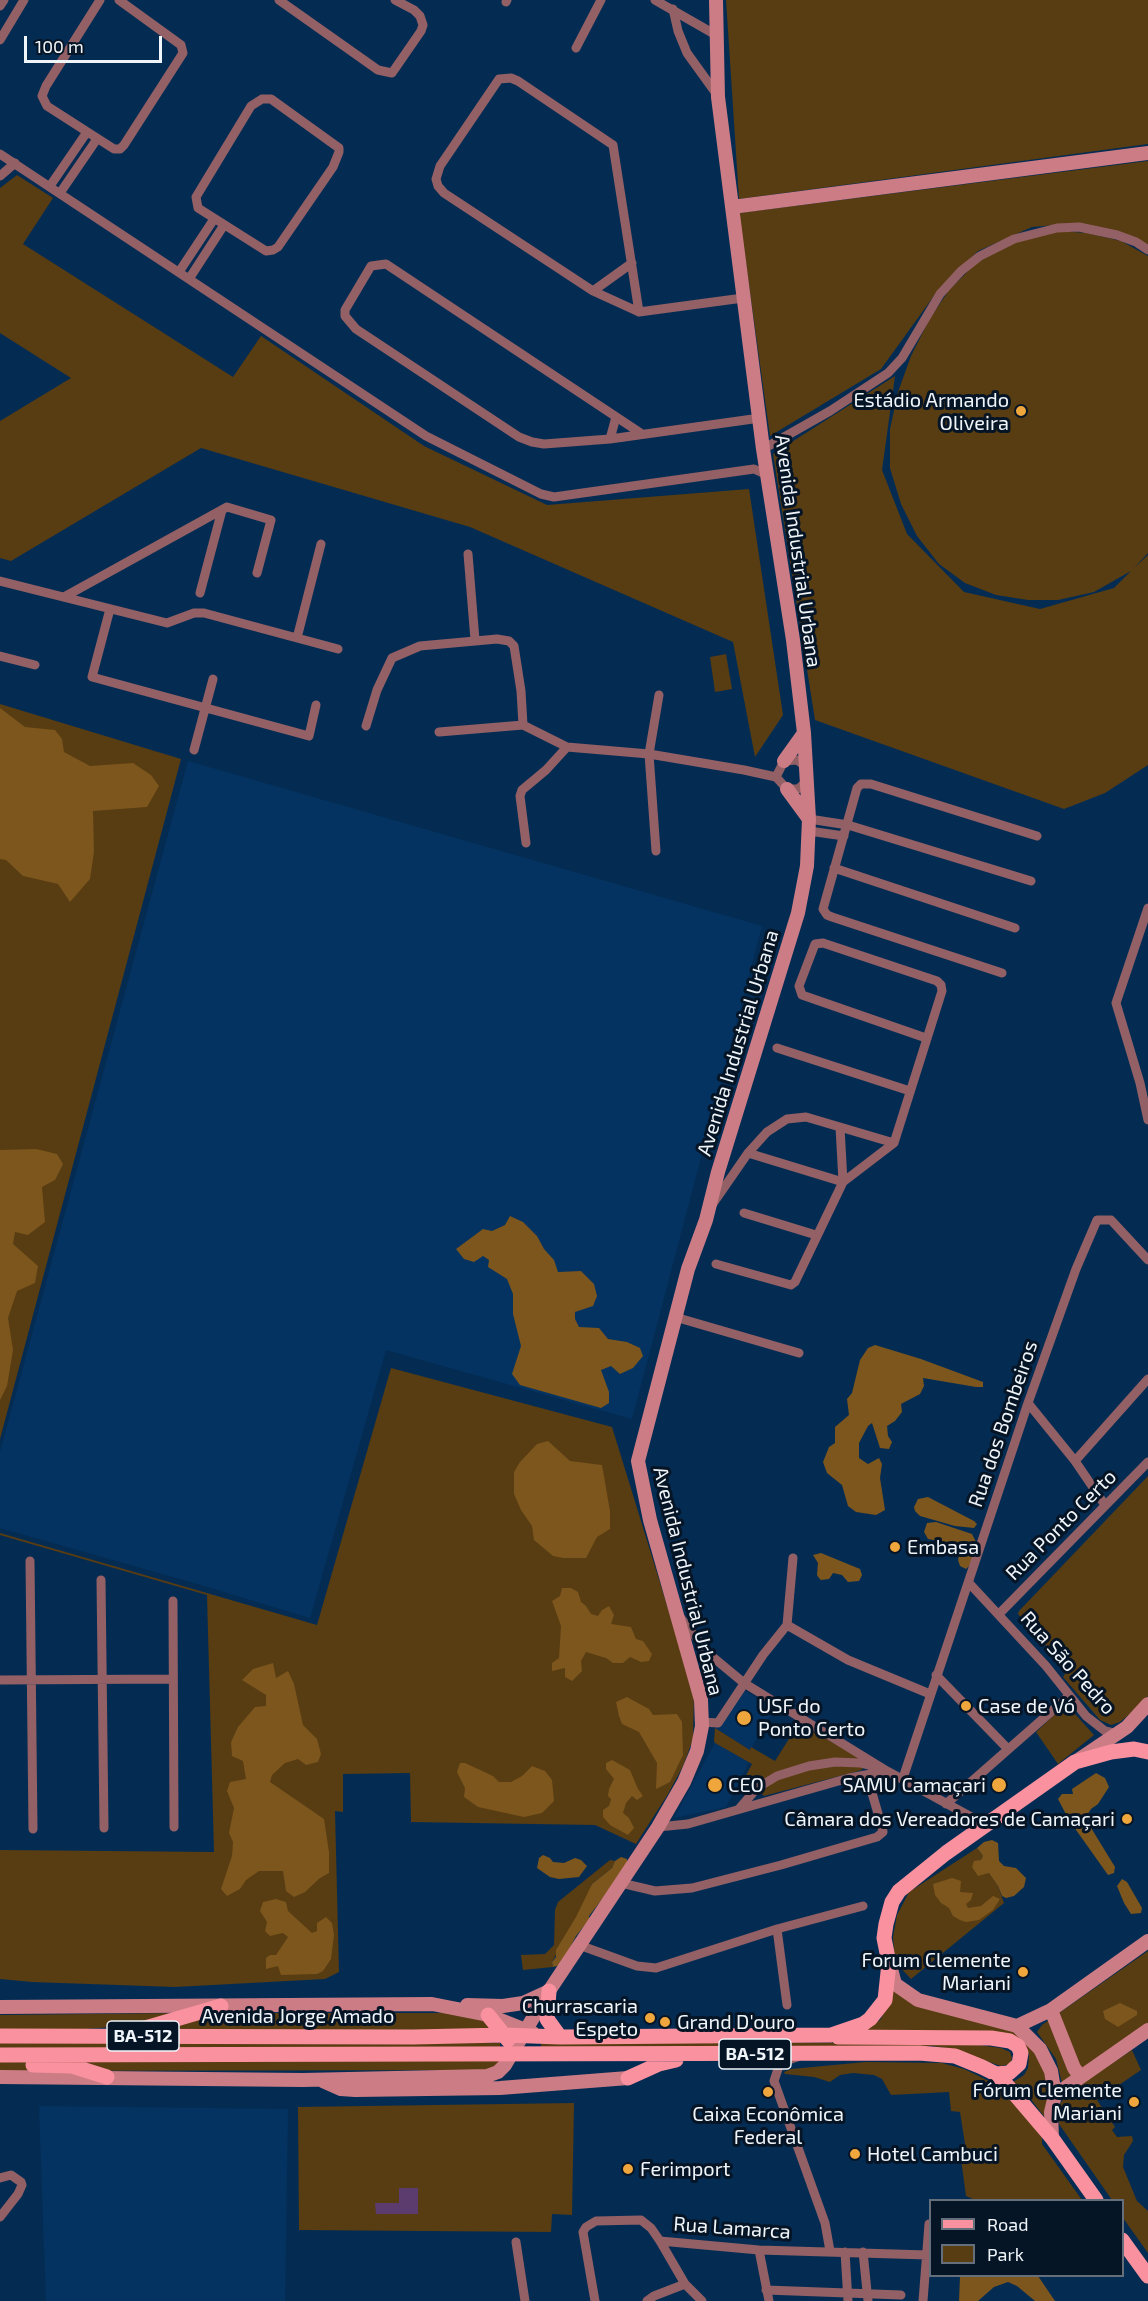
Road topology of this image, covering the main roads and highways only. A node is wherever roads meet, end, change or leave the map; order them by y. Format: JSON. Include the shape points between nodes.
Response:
{"nodes":[{"id":1,"x":1148,"y":1752,"type":"edge"},
{"id":2,"x":549,"y":1991,"type":"road end"},
{"id":3,"x":221,"y":2006,"type":"road end"},
{"id":4,"x":488,"y":2015,"type":"road end"},
{"id":5,"x":505,"y":2035,"type":"junction"},
{"id":6,"x":831,"y":2035,"type":"junction"},
{"id":7,"x":0,"y":2036,"type":"edge"},
{"id":8,"x":119,"y":2036,"type":"junction"},
{"id":9,"x":560,"y":2037,"type":"junction"},
{"id":10,"x":782,"y":2054,"type":"junction"},
{"id":11,"x":0,"y":2055,"type":"edge"},
{"id":12,"x":511,"y":2055,"type":"junction"},
{"id":13,"x":0,"y":2061,"type":"edge"},
{"id":14,"x":996,"y":2074,"type":"junction"},
{"id":15,"x":107,"y":2077,"type":"road end"},
{"id":16,"x":628,"y":2078,"type":"road end"},
{"id":17,"x":1095,"y":2199,"type":"edge"},
{"id":18,"x":1124,"y":2243,"type":"edge"},
{"id":19,"x":1148,"y":2276,"type":"edge"}],
"edges":[{"from":1,"to":6,"type":"main road","name":"Avenida Jorge Amado","number":"BA-512","via":[[1134,1749],[1075,1762],[946,1853],[895,1896],[885,1938],[889,1963],[885,2000],[862,2024]]},
{"from":2,"to":9,"type":"main road","via":[[548,2019]]},
{"from":3,"to":8,"type":"main road"},
{"from":4,"to":5,"type":"main road"},
{"from":5,"to":8,"type":"main road","name":"Avenida Jorge Amado","number":"BA-512"},
{"from":5,"to":9,"type":"main road","name":"Avenida Jorge Amado","number":"BA-512"},
{"from":5,"to":12,"type":"main road"},
{"from":6,"to":9,"type":"main road","name":"Avenida Jorge Amado","number":"BA-512"},
{"from":6,"to":14,"type":"main road","via":[[1010,2041],[1021,2053],[1019,2064],[1009,2073]]},
{"from":7,"to":8,"type":"main road","name":"Avenida Jorge Amado","number":"BA-512"},
{"from":10,"to":12,"type":"main road","name":"Avenida Jorge Amado","number":"BA-512"},
{"from":10,"to":14,"type":"main road","name":"Avenida Jorge Amado","number":"BA-512","via":[[932,2053],[955,2056]]},
{"from":10,"to":16,"type":"main road","via":[[674,2060]]},
{"from":11,"to":12,"type":"main road","name":"Avenida Jorge Amado","number":"BA-512"},
{"from":13,"to":15,"type":"main road","via":[[72,2067]]},
{"from":14,"to":17,"type":"main road","number":"BA-512","via":[[1052,2138]]},
{"from":18,"to":19,"type":"main road"}]}
